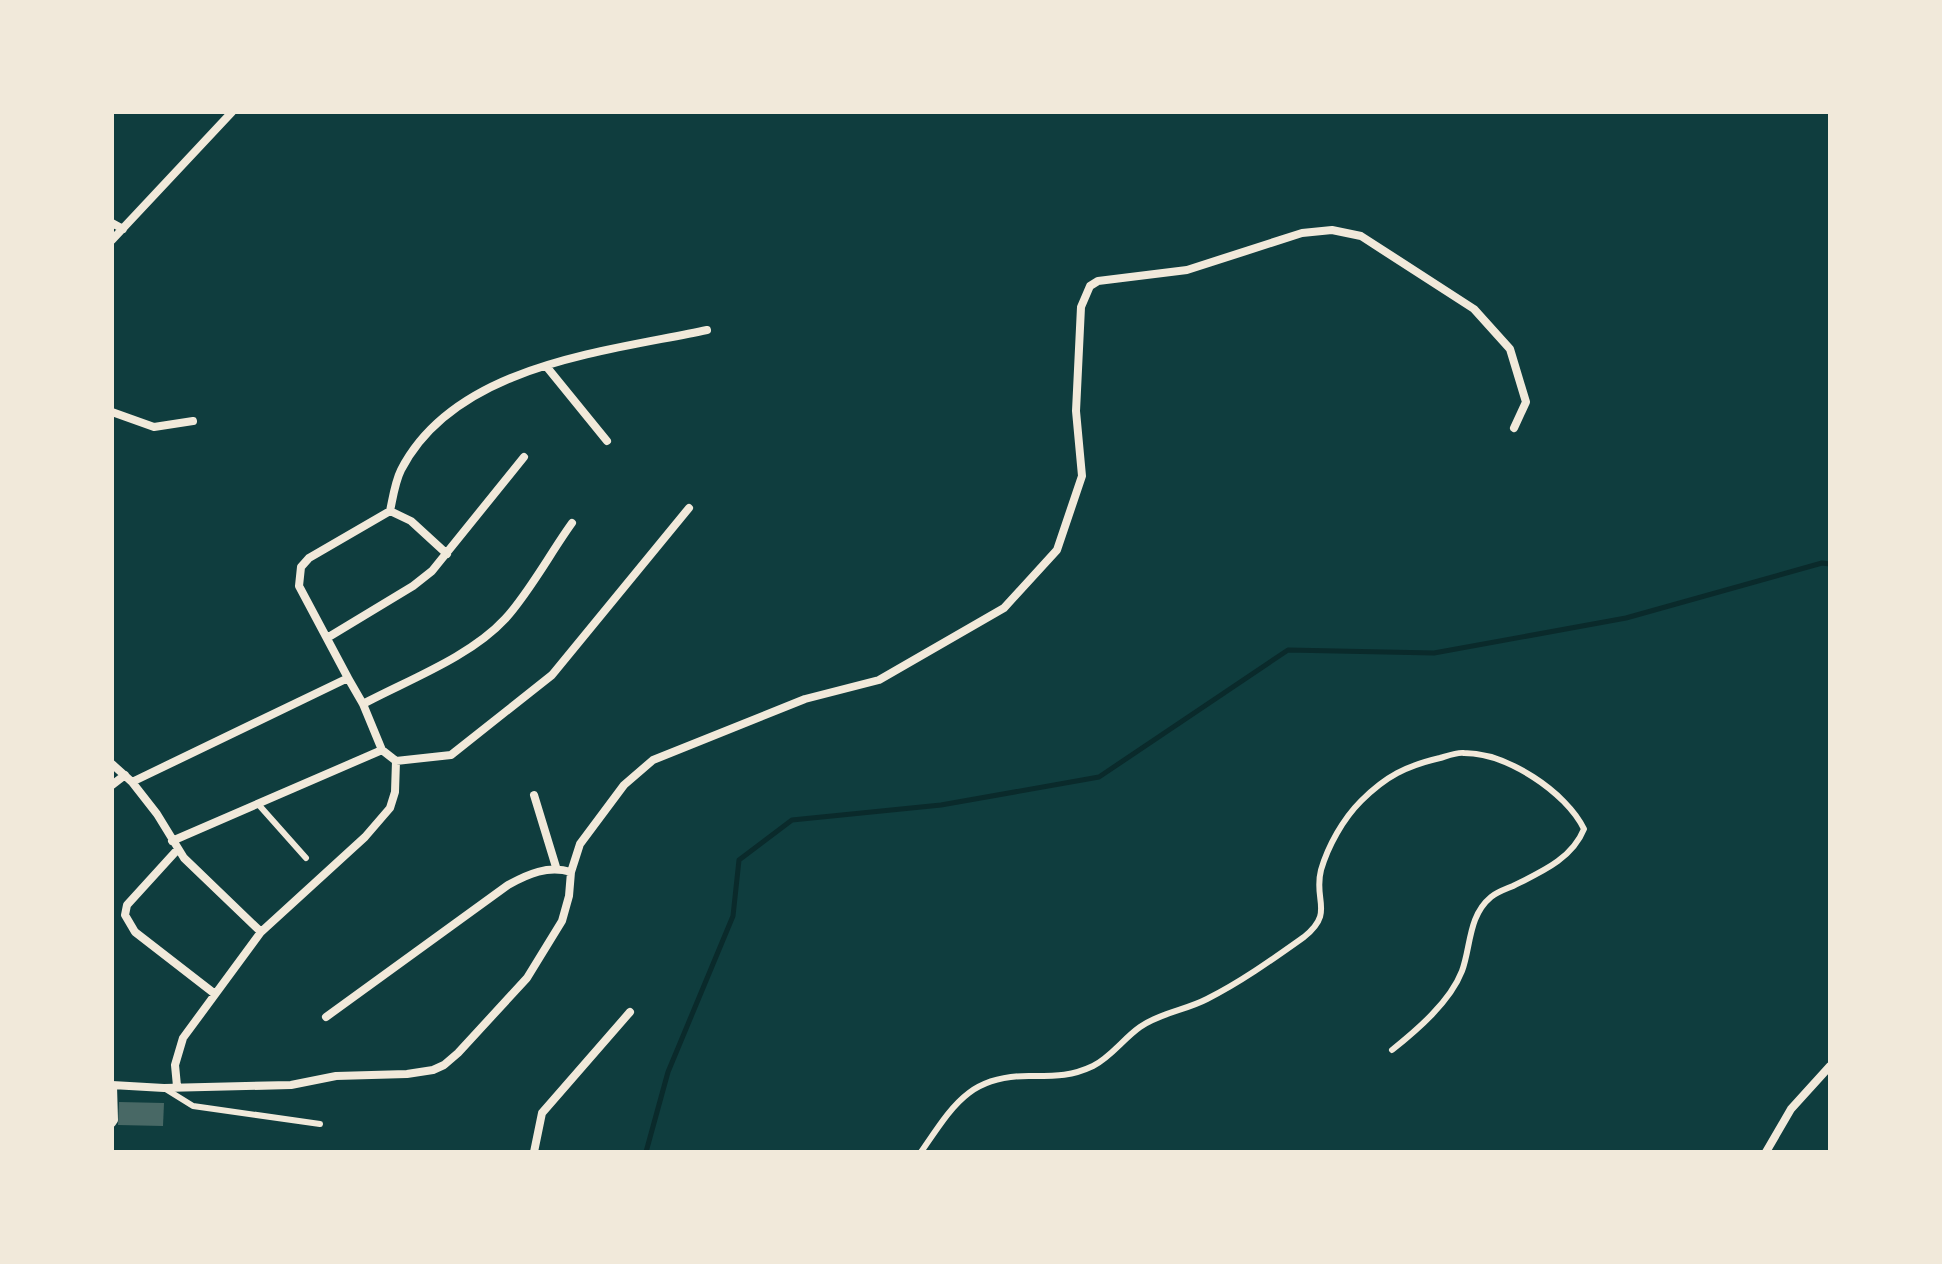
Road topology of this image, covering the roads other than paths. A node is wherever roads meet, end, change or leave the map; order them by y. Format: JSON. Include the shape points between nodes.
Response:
{"nodes":[{"id":1,"x":232,"y":112,"type":"edge"},
{"id":2,"x":112,"y":223,"type":"edge"},
{"id":3,"x":123,"y":229,"type":"junction"},
{"id":4,"x":112,"y":240,"type":"edge"},
{"id":5,"x":707,"y":330,"type":"dead end"},
{"id":6,"x":546,"y":366,"type":"junction"},
{"id":7,"x":112,"y":412,"type":"edge"},
{"id":8,"x":193,"y":421,"type":"dead end"},
{"id":9,"x":1514,"y":428,"type":"dead end"},
{"id":10,"x":607,"y":441,"type":"dead end"},
{"id":11,"x":524,"y":457,"type":"dead end"},
{"id":12,"x":689,"y":508,"type":"dead end"},
{"id":13,"x":390,"y":511,"type":"junction"},
{"id":14,"x":572,"y":523,"type":"dead end"},
{"id":15,"x":447,"y":554,"type":"junction"},
{"id":16,"x":327,"y":638,"type":"junction"},
{"id":17,"x":348,"y":678,"type":"junction"},
{"id":18,"x":363,"y":704,"type":"junction"},
{"id":19,"x":382,"y":750,"type":"junction"},
{"id":20,"x":396,"y":761,"type":"junction"},
{"id":21,"x":112,"y":764,"type":"edge"},
{"id":22,"x":129,"y":779,"type":"junction"},
{"id":23,"x":112,"y":785,"type":"edge"},
{"id":24,"x":534,"y":795,"type":"dead end"},
{"id":25,"x":258,"y":804,"type":"junction"},
{"id":26,"x":172,"y":841,"type":"junction"},
{"id":27,"x":178,"y":849,"type":"junction"},
{"id":28,"x":306,"y":858,"type":"dead end"},
{"id":29,"x":556,"y":867,"type":"junction"},
{"id":30,"x":571,"y":872,"type":"junction"},
{"id":31,"x":261,"y":932,"type":"junction"},
{"id":32,"x":215,"y":994,"type":"junction"},
{"id":33,"x":630,"y":1012,"type":"dead end"},
{"id":34,"x":326,"y":1017,"type":"dead end"},
{"id":35,"x":1392,"y":1050,"type":"dead end"},
{"id":36,"x":1830,"y":1066,"type":"edge"},
{"id":37,"x":113,"y":1086,"type":"edge"},
{"id":38,"x":177,"y":1086,"type":"junction"},
{"id":39,"x":164,"y":1088,"type":"junction"},
{"id":40,"x":112,"y":1123,"type":"edge"},
{"id":41,"x":320,"y":1124,"type":"dead end"},
{"id":42,"x":534,"y":1152,"type":"edge"},
{"id":43,"x":921,"y":1152,"type":"edge"},
{"id":44,"x":1766,"y":1152,"type":"edge"}],
"edges":[{"from":1,"to":3,"type":"street"},
{"from":2,"to":3,"type":"street"},
{"from":3,"to":4,"type":"street"},
{"from":5,"to":6,"type":"street"},
{"from":6,"to":10,"type":"street"},
{"from":6,"to":13,"type":"street","via":[[473,396],[442,417],[399,473]]},
{"from":7,"to":8,"type":"street","via":[[154,427]]},
{"from":9,"to":30,"type":"street","via":[[1526,402],[1510,349],[1474,309],[1361,236],[1332,230],[1302,233],[1187,270],[1098,281],[1081,307],[1076,411],[1082,476],[1057,550],[1004,608],[879,680],[805,699],[653,760],[624,785],[580,844]]},
{"from":11,"to":15,"type":"street"},
{"from":12,"to":20,"type":"street","via":[[552,675],[451,755]]},
{"from":13,"to":15,"type":"street","via":[[411,521]]},
{"from":13,"to":16,"type":"street","via":[[301,567],[299,586]]},
{"from":14,"to":18,"type":"street","via":[[492,632]]},
{"from":15,"to":16,"type":"street","via":[[413,586]]},
{"from":16,"to":17,"type":"street"},
{"from":17,"to":18,"type":"street"},
{"from":17,"to":22,"type":"street"},
{"from":18,"to":19,"type":"street"},
{"from":19,"to":20,"type":"street"},
{"from":19,"to":25,"type":"street"},
{"from":20,"to":31,"type":"street","via":[[390,808]]},
{"from":21,"to":22,"type":"street"},
{"from":22,"to":23,"type":"street"},
{"from":22,"to":26,"type":"street"},
{"from":24,"to":29,"type":"street"},
{"from":25,"to":26,"type":"street"},
{"from":25,"to":28,"type":"lane"},
{"from":26,"to":27,"type":"street"},
{"from":27,"to":31,"type":"street"},
{"from":27,"to":32,"type":"street","via":[[127,905],[125,915],[135,932]]},
{"from":29,"to":30,"type":"street"},
{"from":29,"to":34,"type":"street","via":[[508,885]]},
{"from":30,"to":38,"type":"street","via":[[562,921],[527,978],[444,1065],[407,1074],[336,1076],[291,1085]]},
{"from":31,"to":32,"type":"street"},
{"from":32,"to":38,"type":"street","via":[[183,1038],[175,1065]]},
{"from":33,"to":42,"type":"street","via":[[542,1113]]},
{"from":35,"to":43,"type":"lane","via":[[1427,1018],[1461,973],[1471,931],[1491,897],[1559,861],[1579,842],[1584,829],[1576,813],[1544,784],[1495,759],[1464,752],[1400,769],[1359,803],[1332,842],[1321,872],[1318,925],[1304,937],[1206,1000],[1140,1027],[1097,1064],[1073,1075],[998,1079],[981,1085],[961,1097]]},
{"from":36,"to":44,"type":"street","via":[[1791,1109]]},
{"from":37,"to":39,"type":"street"},
{"from":37,"to":40,"type":"street"},
{"from":38,"to":39,"type":"street"},
{"from":39,"to":41,"type":"lane","via":[[193,1106]]}]}
